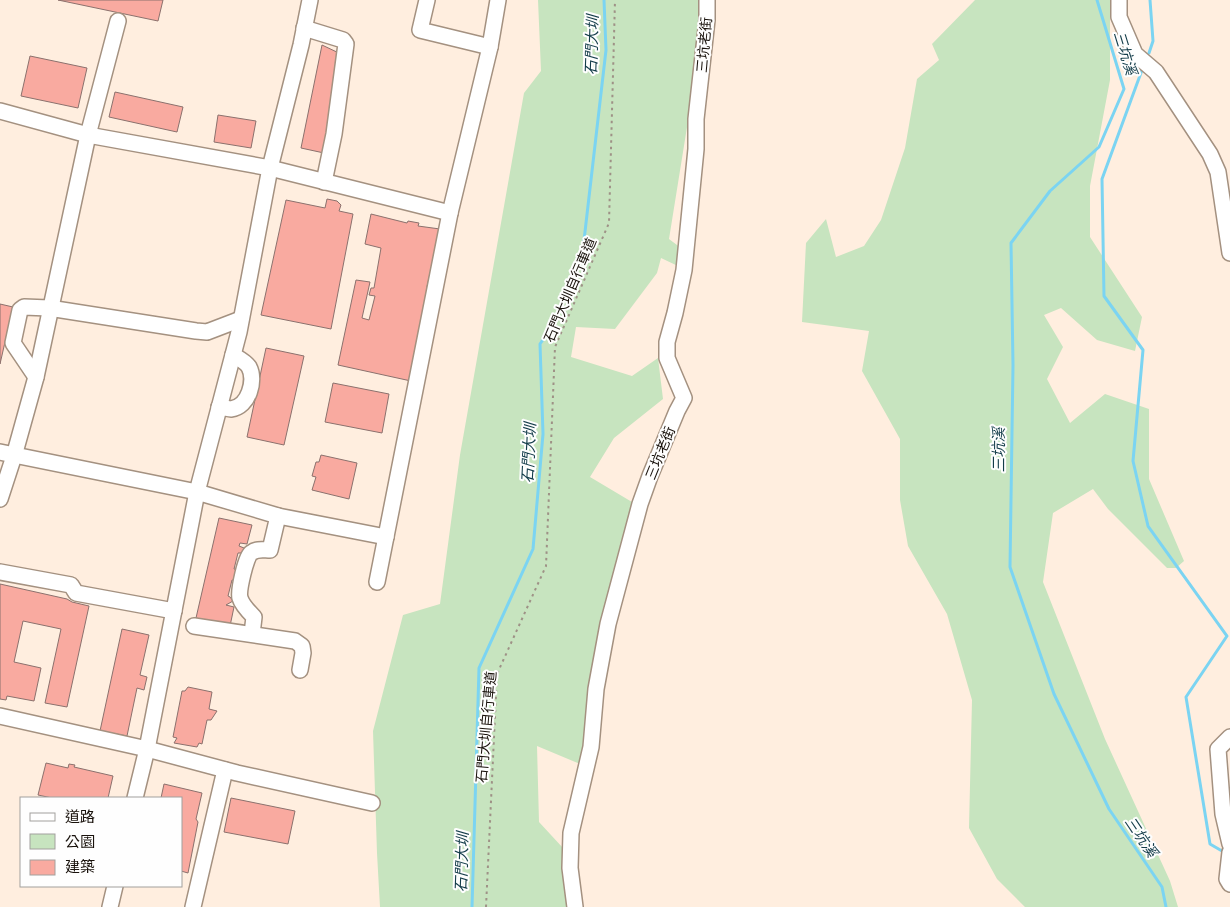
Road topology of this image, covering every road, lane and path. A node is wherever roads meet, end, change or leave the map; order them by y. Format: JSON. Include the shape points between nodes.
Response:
{"nodes":[{"id":1,"x":310,"y":0,"type":"edge"},
{"id":2,"x":427,"y":0,"type":"edge"},
{"id":3,"x":498,"y":0,"type":"edge"},
{"id":4,"x":615,"y":0,"type":"edge"},
{"id":5,"x":707,"y":0,"type":"edge"},
{"id":6,"x":1119,"y":0,"type":"edge"},
{"id":7,"x":118,"y":21,"type":"dead end"},
{"id":8,"x":304,"y":28,"type":"junction"},
{"id":9,"x":490,"y":47,"type":"junction"},
{"id":10,"x":0,"y":111,"type":"edge"},
{"id":11,"x":88,"y":135,"type":"junction"},
{"id":12,"x":270,"y":168,"type":"junction"},
{"id":13,"x":324,"y":182,"type":"junction"},
{"id":14,"x":450,"y":213,"type":"junction"},
{"id":15,"x":1230,"y":254,"type":"edge"},
{"id":16,"x":50,"y":308,"type":"junction"},
{"id":17,"x":241,"y":320,"type":"junction"},
{"id":18,"x":233,"y":355,"type":"junction"},
{"id":19,"x":36,"y":377,"type":"junction"},
{"id":20,"x":219,"y":406,"type":"junction"},
{"id":21,"x":7,"y":454,"type":"edge"},
{"id":22,"x":197,"y":492,"type":"junction"},
{"id":23,"x":0,"y":499,"type":"edge"},
{"id":24,"x":278,"y":516,"type":"junction"},
{"id":25,"x":386,"y":536,"type":"junction"},
{"id":26,"x":0,"y":572,"type":"edge"},
{"id":27,"x":377,"y":582,"type":"dead end"},
{"id":28,"x":174,"y":611,"type":"junction"},
{"id":29,"x":194,"y":626,"type":"dead end"},
{"id":30,"x":252,"y":634,"type":"junction"},
{"id":31,"x":300,"y":670,"type":"dead end"},
{"id":32,"x":0,"y":716,"type":"edge"},
{"id":33,"x":1230,"y":737,"type":"edge"},
{"id":34,"x":147,"y":749,"type":"junction"},
{"id":35,"x":225,"y":770,"type":"junction"},
{"id":36,"x":135,"y":797,"type":"edge"},
{"id":37,"x":372,"y":803,"type":"dead end"},
{"id":38,"x":1230,"y":844,"type":"edge"},
{"id":39,"x":1230,"y":852,"type":"edge"},
{"id":40,"x":1230,"y":884,"type":"edge"},
{"id":41,"x":115,"y":887,"type":"edge"},
{"id":42,"x":110,"y":907,"type":"edge"},
{"id":43,"x":193,"y":907,"type":"edge"},
{"id":44,"x":486,"y":907,"type":"edge"},
{"id":45,"x":575,"y":907,"type":"edge"}],
"edges":[{"from":1,"to":8,"type":"street"},
{"from":2,"to":9,"type":"street","via":[[420,30]]},
{"from":3,"to":9,"type":"street"},
{"from":4,"to":44,"type":"path","name":"石門大圳自行車道","via":[[609,222],[555,347],[546,566],[497,674]]},
{"from":5,"to":45,"type":"street","name":"三坑老街","via":[[684,270],[667,342],[667,358],[684,398],[640,504],[608,624],[596,689],[591,747],[571,833],[570,868]]},
{"from":6,"to":15,"type":"street","via":[[1119,17],[1135,54],[1156,72],[1210,154],[1218,172]]},
{"from":7,"to":11,"type":"street"},
{"from":8,"to":12,"type":"street"},
{"from":8,"to":13,"type":"street","via":[[343,40],[346,44]]},
{"from":9,"to":14,"type":"street"},
{"from":10,"to":11,"type":"street"},
{"from":11,"to":12,"type":"street"},
{"from":11,"to":16,"type":"street"},
{"from":12,"to":13,"type":"street"},
{"from":12,"to":17,"type":"street"},
{"from":13,"to":14,"type":"street"},
{"from":14,"to":25,"type":"street"},
{"from":16,"to":17,"type":"street","via":[[207,332]]},
{"from":16,"to":19,"type":"street"},
{"from":16,"to":19,"type":"street","via":[[24,306],[12,340]]},
{"from":17,"to":18,"type":"street"},
{"from":18,"to":20,"type":"street"},
{"from":18,"to":20,"type":"street","via":[[248,365],[253,376],[249,394],[242,404],[231,409]]},
{"from":19,"to":21,"type":"street"},
{"from":20,"to":22,"type":"street"},
{"from":21,"to":22,"type":"street"},
{"from":21,"to":23,"type":"street"},
{"from":22,"to":24,"type":"street"},
{"from":22,"to":28,"type":"street"},
{"from":24,"to":25,"type":"street"},
{"from":24,"to":30,"type":"street","via":[[270,550],[251,552],[247,557],[240,599],[254,617]]},
{"from":25,"to":27,"type":"street"},
{"from":26,"to":28,"type":"street","via":[[71,585],[76,593]]},
{"from":28,"to":34,"type":"street"},
{"from":29,"to":30,"type":"street"},
{"from":30,"to":31,"type":"street","via":[[295,641],[302,646]]},
{"from":32,"to":34,"type":"street"},
{"from":33,"to":38,"type":"street","via":[[1218,749],[1223,814]]},
{"from":34,"to":35,"type":"street"},
{"from":34,"to":36,"type":"street"},
{"from":35,"to":37,"type":"street"},
{"from":35,"to":43,"type":"street"},
{"from":39,"to":40,"type":"street","via":[[1227,879]]},
{"from":41,"to":42,"type":"street"}]}
